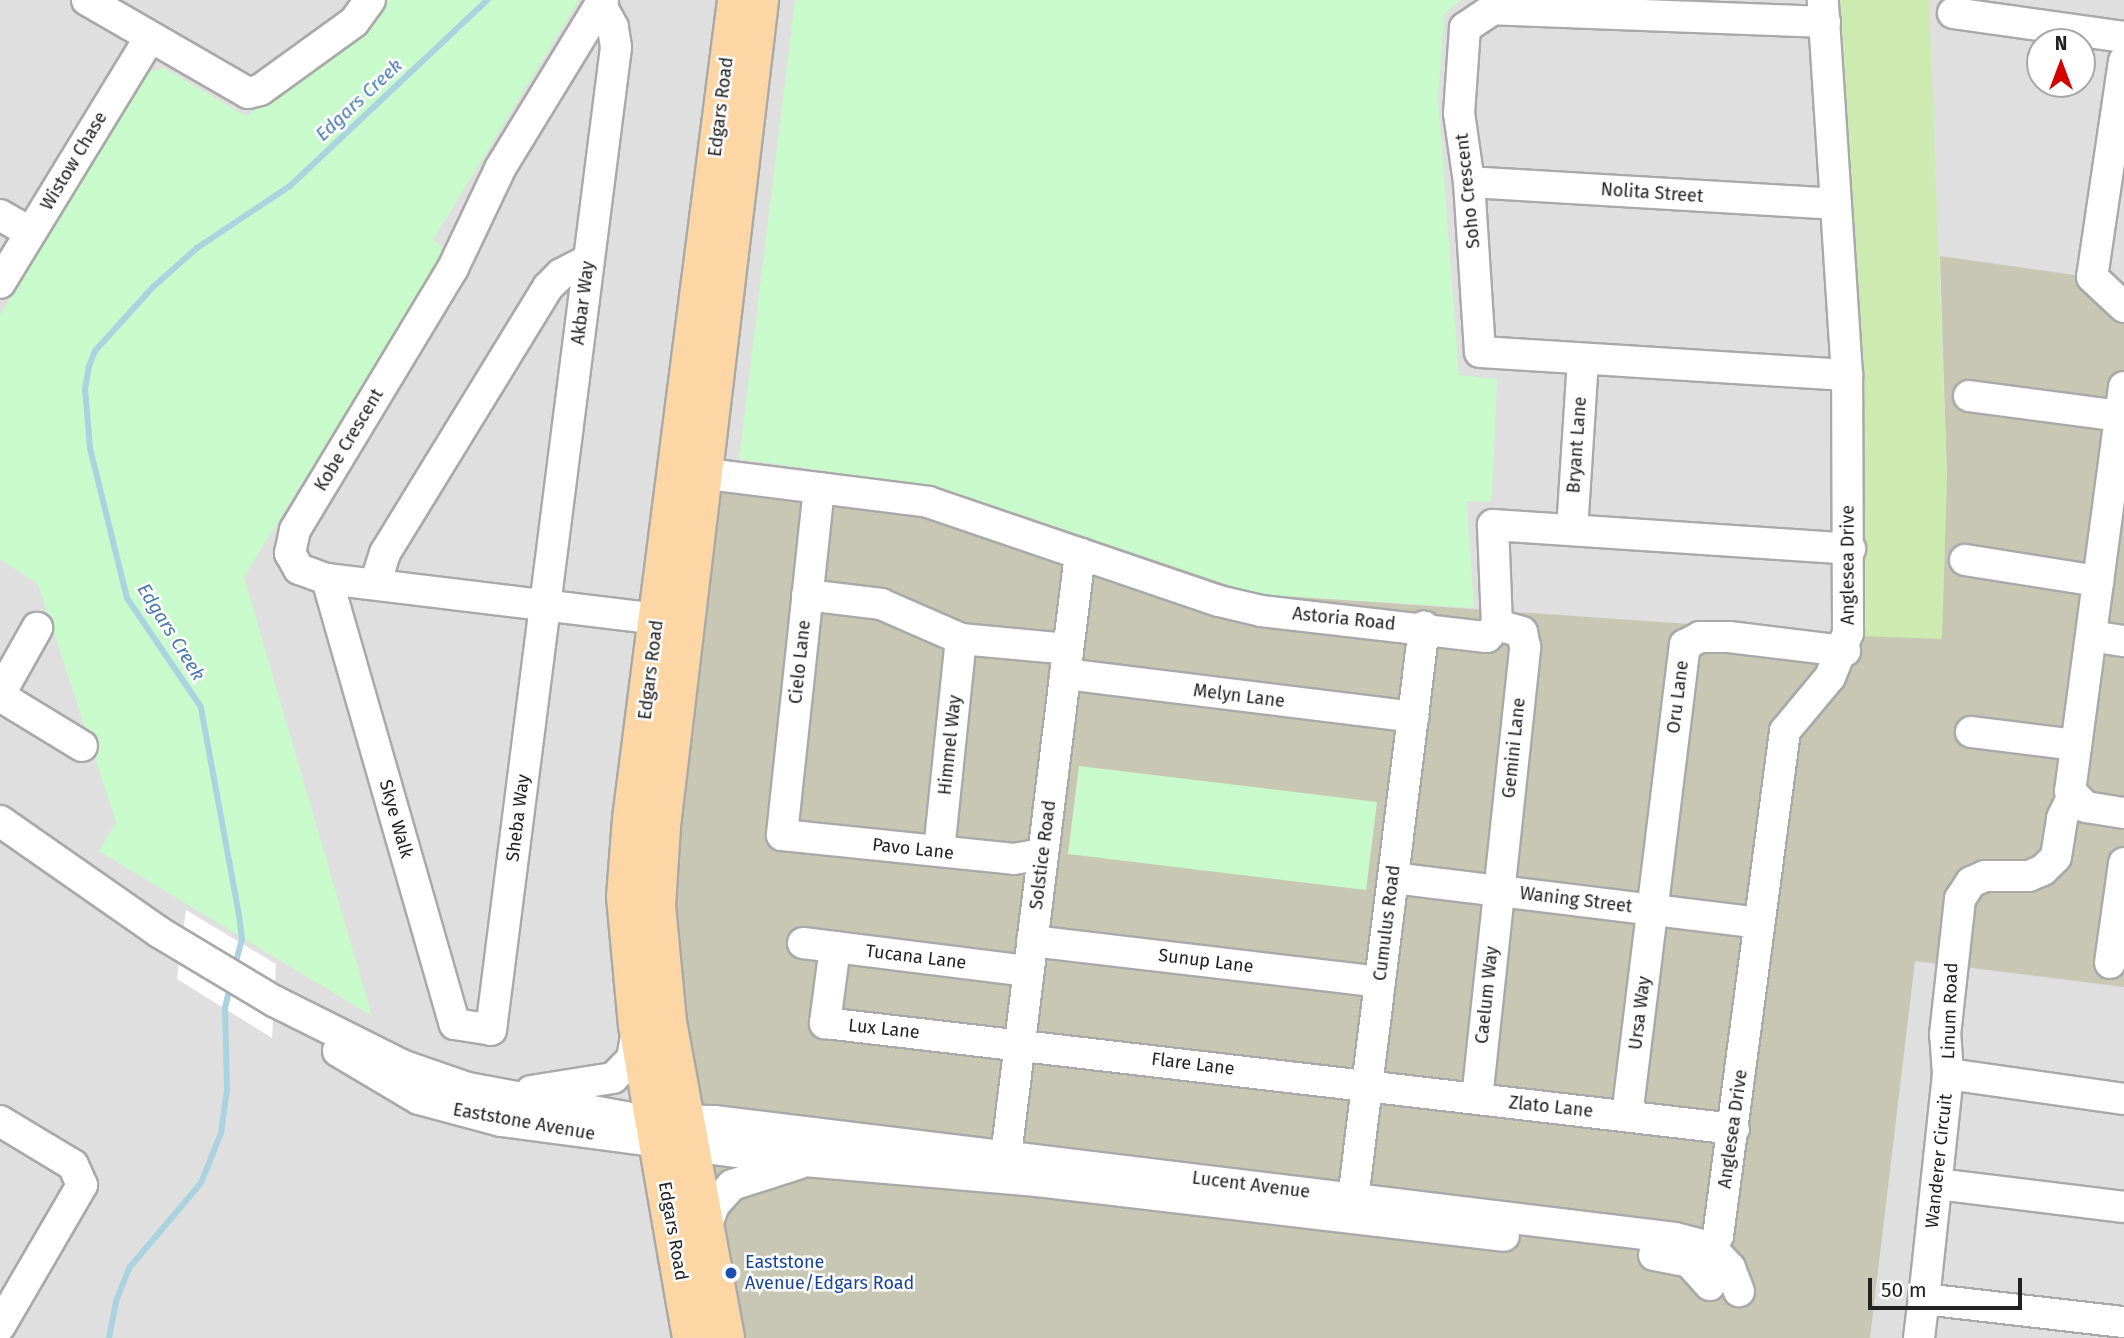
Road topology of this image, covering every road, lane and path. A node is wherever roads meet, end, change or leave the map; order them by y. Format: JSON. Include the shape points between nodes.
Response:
{"nodes":[{"id":1,"x":87,"y":0,"type":"edge"},
{"id":2,"x":370,"y":0,"type":"edge"},
{"id":3,"x":737,"y":0,"type":"edge"},
{"id":4,"x":760,"y":0,"type":"edge"},
{"id":5,"x":601,"y":2,"type":"edge"},
{"id":6,"x":1493,"y":5,"type":"edge"},
{"id":7,"x":1566,"y":7,"type":"edge"},
{"id":8,"x":1824,"y":11,"type":"edge"},
{"id":9,"x":1954,"y":13,"type":"dead end"},
{"id":10,"x":2124,"y":37,"type":"edge"},
{"id":11,"x":149,"y":38,"type":"junction"},
{"id":12,"x":2124,"y":61,"type":"edge"},
{"id":13,"x":2119,"y":130,"type":"edge"},
{"id":14,"x":1469,"y":182,"type":"junction"},
{"id":15,"x":1835,"y":204,"type":"junction"},
{"id":16,"x":0,"y":215,"type":"edge"},
{"id":17,"x":30,"y":232,"type":"junction"},
{"id":18,"x":588,"y":260,"type":"junction"},
{"id":19,"x":2,"y":276,"type":"edge"},
{"id":20,"x":2124,"y":307,"type":"edge"},
{"id":21,"x":1583,"y":359,"type":"junction"},
{"id":22,"x":1847,"y":375,"type":"junction"},
{"id":23,"x":2124,"y":387,"type":"edge"},
{"id":24,"x":1969,"y":396,"type":"dead end"},
{"id":25,"x":2120,"y":416,"type":"junction"},
{"id":26,"x":690,"y":471,"type":"junction"},
{"id":27,"x":2118,"y":475,"type":"edge"},
{"id":28,"x":819,"y":488,"type":"junction"},
{"id":29,"x":1572,"y":530,"type":"junction"},
{"id":30,"x":1850,"y":548,"type":"junction"},
{"id":31,"x":1080,"y":554,"type":"junction"},
{"id":32,"x":1965,"y":561,"type":"dead end"},
{"id":33,"x":327,"y":579,"type":"junction"},
{"id":34,"x":2098,"y":581,"type":"junction"},
{"id":35,"x":375,"y":584,"type":"junction"},
{"id":36,"x":807,"y":595,"type":"junction"},
{"id":37,"x":545,"y":606,"type":"junction"},
{"id":38,"x":657,"y":619,"type":"junction"},
{"id":39,"x":1497,"y":625,"type":"junction"},
{"id":40,"x":1424,"y":627,"type":"junction"},
{"id":41,"x":37,"y":628,"type":"dead end"},
{"id":42,"x":2091,"y":636,"type":"junction"},
{"id":43,"x":961,"y":639,"type":"junction"},
{"id":44,"x":2124,"y":641,"type":"edge"},
{"id":45,"x":1844,"y":651,"type":"junction"},
{"id":46,"x":1067,"y":661,"type":"junction"},
{"id":47,"x":0,"y":695,"type":"edge"},
{"id":48,"x":1413,"y":718,"type":"junction"},
{"id":49,"x":1971,"y":732,"type":"dead end"},
{"id":50,"x":2076,"y":745,"type":"junction"},
{"id":51,"x":82,"y":746,"type":"dead end"},
{"id":52,"x":2073,"y":795,"type":"junction"},
{"id":53,"x":2124,"y":813,"type":"edge"},
{"id":54,"x":0,"y":821,"type":"edge"},
{"id":55,"x":782,"y":835,"type":"joint"},
{"id":56,"x":0,"y":844,"type":"edge"},
{"id":57,"x":939,"y":851,"type":"junction"},
{"id":58,"x":1043,"y":854,"type":"junction"},
{"id":59,"x":2124,"y":863,"type":"edge"},
{"id":60,"x":1393,"y":878,"type":"junction"},
{"id":61,"x":1498,"y":891,"type":"junction"},
{"id":62,"x":106,"y":897,"type":"junction"},
{"id":63,"x":1653,"y":910,"type":"junction"},
{"id":64,"x":1758,"y":923,"type":"junction"},
{"id":65,"x":1032,"y":941,"type":"junction"},
{"id":66,"x":803,"y":943,"type":"dead end"},
{"id":67,"x":835,"y":947,"type":"junction"},
{"id":68,"x":2110,"y":963,"type":"dead end"},
{"id":69,"x":1028,"y":971,"type":"junction"},
{"id":70,"x":1380,"y":982,"type":"junction"},
{"id":71,"x":274,"y":1001,"type":"junction"},
{"id":72,"x":638,"y":1026,"type":"junction"},
{"id":73,"x":491,"y":1030,"type":"joint"},
{"id":74,"x":1019,"y":1042,"type":"junction"},
{"id":75,"x":1948,"y":1074,"type":"junction"},
{"id":76,"x":1367,"y":1086,"type":"junction"},
{"id":77,"x":468,"y":1088,"type":"junction"},
{"id":78,"x":1477,"y":1099,"type":"junction"},
{"id":79,"x":2124,"y":1099,"type":"edge"},
{"id":80,"x":1627,"y":1116,"type":"junction"},
{"id":81,"x":0,"y":1121,"type":"edge"},
{"id":82,"x":1734,"y":1129,"type":"junction"},
{"id":83,"x":671,"y":1131,"type":"junction"},
{"id":84,"x":791,"y":1133,"type":"joint"},
{"id":85,"x":1006,"y":1156,"type":"junction"},
{"id":86,"x":805,"y":1161,"type":"junction"},
{"id":87,"x":1937,"y":1184,"type":"junction"},
{"id":88,"x":1352,"y":1208,"type":"junction"},
{"id":89,"x":2124,"y":1208,"type":"edge"},
{"id":90,"x":706,"y":1227,"type":"junction"},
{"id":91,"x":1705,"y":1267,"type":"junction"},
{"id":92,"x":1739,"y":1291,"type":"dead end"},
{"id":93,"x":1924,"y":1299,"type":"junction"},
{"id":94,"x":2041,"y":1325,"type":"edge"},
{"id":95,"x":0,"y":1326,"type":"edge"},
{"id":96,"x":2118,"y":1327,"type":"edge"},
{"id":97,"x":692,"y":1338,"type":"edge"},
{"id":98,"x":725,"y":1338,"type":"edge"},
{"id":99,"x":1919,"y":1338,"type":"edge"}],
"edges":[{"from":1,"to":11,"type":"street"},
{"from":2,"to":11,"type":"street","via":[[354,22],[253,93],[239,90]]},
{"from":3,"to":26,"type":"main road","name":"Edgars Road"},
{"from":4,"to":26,"type":"main road","name":"Edgars Road"},
{"from":5,"to":18,"type":"street","name":"Akbar Way","via":[[616,47]]},
{"from":5,"to":33,"type":"street","name":"Kobe Crescent","via":[[500,169],[453,268],[295,530],[290,541],[294,561],[308,574]]},
{"from":6,"to":7,"type":"street","name":"Soho Crescent"},
{"from":6,"to":14,"type":"street","name":"Soho Crescent","via":[[1465,28],[1459,113]]},
{"from":7,"to":8,"type":"street","name":"Soho Crescent"},
{"from":8,"to":15,"type":"street","name":"Anglesea Drive"},
{"from":9,"to":10,"type":"street"},
{"from":11,"to":17,"type":"street","name":"Wistow Chase"},
{"from":12,"to":13,"type":"street"},
{"from":13,"to":20,"type":"street","via":[[2092,277]]},
{"from":14,"to":15,"type":"street","name":"Nolita Street"},
{"from":14,"to":21,"type":"street","name":"Soho Crescent","via":[[1479,352]]},
{"from":15,"to":22,"type":"street","name":"Anglesea Drive"},
{"from":16,"to":17,"type":"street"},
{"from":17,"to":19,"type":"street","name":"Wistow Chase"},
{"from":18,"to":35,"type":"street","via":[[561,274],[548,287],[385,553]]},
{"from":18,"to":37,"type":"street","name":"Akbar Way"},
{"from":21,"to":22,"type":"street","name":"Soho Crescent"},
{"from":21,"to":29,"type":"street","name":"Bryant Lane"},
{"from":22,"to":30,"type":"street","name":"Anglesea Drive"},
{"from":23,"to":25,"type":"street"},
{"from":24,"to":25,"type":"street"},
{"from":25,"to":27,"type":"street"},
{"from":26,"to":28,"type":"street","name":"Astoria Road"},
{"from":26,"to":38,"type":"main road","name":"Edgars Road"},
{"from":26,"to":83,"type":"main road","name":"Edgars Road","via":[[657,867]]},
{"from":27,"to":34,"type":"street"},
{"from":28,"to":31,"type":"street","name":"Astoria Road","via":[[928,502]]},
{"from":28,"to":36,"type":"street","name":"Cielo Lane"},
{"from":29,"to":30,"type":"street"},
{"from":29,"to":39,"type":"street","via":[[1493,525]]},
{"from":30,"to":45,"type":"street","name":"Anglesea Drive"},
{"from":31,"to":40,"type":"street","name":"Astoria Road","via":[[1261,611]]},
{"from":31,"to":46,"type":"street","name":"Solstice Road"},
{"from":32,"to":34,"type":"street"},
{"from":33,"to":35,"type":"street","name":"Kobe Crescent"},
{"from":33,"to":73,"type":"street","name":"Skye Walk","via":[[456,1024]]},
{"from":34,"to":42,"type":"street"},
{"from":35,"to":37,"type":"street","name":"Kobe Crescent"},
{"from":36,"to":43,"type":"street","name":"Melyn Lane","via":[[881,604]]},
{"from":36,"to":55,"type":"street","name":"Cielo Lane"},
{"from":37,"to":38,"type":"street","name":"Kobe Crescent"},
{"from":37,"to":73,"type":"street","name":"Sheba Way"},
{"from":38,"to":72,"type":"main road","name":"Edgars Road","via":[[627,868],[628,933]]},
{"from":39,"to":40,"type":"street","name":"Astoria Road","via":[[1487,637]]},
{"from":39,"to":61,"type":"street","name":"Gemini Lane","via":[[1522,632],[1525,647]]},
{"from":40,"to":48,"type":"street","name":"Cumulus Road"},
{"from":41,"to":47,"type":"street"},
{"from":42,"to":44,"type":"street"},
{"from":42,"to":50,"type":"street"},
{"from":43,"to":46,"type":"street","name":"Melyn Lane"},
{"from":43,"to":57,"type":"street","name":"Himmel Way"},
{"from":45,"to":63,"type":"street","name":"Oru Lane","via":[[1729,637],[1700,637],[1685,645]]},
{"from":45,"to":64,"type":"street","name":"Anglesea Drive","via":[[1830,677],[1785,731]]},
{"from":46,"to":48,"type":"street","name":"Melyn Lane"},
{"from":46,"to":58,"type":"street","name":"Solstice Road"},
{"from":47,"to":51,"type":"street"},
{"from":48,"to":60,"type":"street","name":"Cumulus Road"},
{"from":49,"to":50,"type":"street"},
{"from":50,"to":52,"type":"street"},
{"from":52,"to":53,"type":"street","via":[[2086,807]]},
{"from":52,"to":75,"type":"street","name":"Linum Road","via":[[2062,818],[2056,857],[2043,870],[2029,876],[1985,876],[1970,882],[1960,899],[1945,1035]]},
{"from":54,"to":62,"type":"street","name":"Eaststone Avenue","via":[[55,856]]},
{"from":55,"to":57,"type":"street","name":"Pavo Lane"},
{"from":56,"to":62,"type":"street","name":"Eaststone Avenue","via":[[51,874]]},
{"from":57,"to":58,"type":"street","name":"Pavo Lane","via":[[1014,859]]},
{"from":58,"to":65,"type":"street","name":"Solstice Road"},
{"from":59,"to":68,"type":"street"},
{"from":60,"to":61,"type":"street","name":"Waning Street"},
{"from":60,"to":70,"type":"street","name":"Cumulus Road"},
{"from":61,"to":63,"type":"street","name":"Waning Street"},
{"from":61,"to":78,"type":"street","name":"Caelum Way"},
{"from":62,"to":71,"type":"street","name":"Eaststone Avenue"},
{"from":63,"to":64,"type":"street","name":"Waning Street"},
{"from":63,"to":80,"type":"street","name":"Ursa Way"},
{"from":64,"to":82,"type":"street","name":"Anglesea Drive"},
{"from":65,"to":69,"type":"street","name":"Solstice Road"},
{"from":65,"to":70,"type":"street","name":"Sunup Lane"},
{"from":66,"to":67,"type":"street","name":"Tucana Lane"},
{"from":67,"to":69,"type":"street","name":"Tucana Lane"},
{"from":67,"to":74,"type":"street","name":"Lux Lane","via":[[825,1023]]},
{"from":69,"to":74,"type":"street","name":"Solstice Road"},
{"from":70,"to":76,"type":"street","name":"Cumulus Road"},
{"from":71,"to":77,"type":"street","name":"Eaststone Avenue","via":[[404,1066]]},
{"from":71,"to":83,"type":"street","name":"Eaststone Avenue","via":[[371,1074],[442,1108],[501,1121]]},
{"from":72,"to":77,"type":"street","via":[[632,1059],[613,1078],[528,1091]]},
{"from":72,"to":83,"type":"main road","name":"Edgars Road"},
{"from":74,"to":76,"type":"street","name":"Flare Lane"},
{"from":74,"to":85,"type":"street","name":"Solstice Road"},
{"from":75,"to":79,"type":"street","name":"Wanderer Circuit"},
{"from":75,"to":87,"type":"street","name":"Wanderer Circuit"},
{"from":76,"to":78,"type":"street","name":"Zlato Lane"},
{"from":76,"to":88,"type":"street","name":"Cumulus Road"},
{"from":77,"to":83,"type":"street","name":"Eaststone Avenue"},
{"from":78,"to":80,"type":"street","name":"Zlato Lane"},
{"from":80,"to":82,"type":"street","name":"Zlato Lane"},
{"from":81,"to":95,"type":"street","via":[[73,1165],[82,1185]]},
{"from":82,"to":91,"type":"street","name":"Anglesea Drive","via":[[1718,1236]]},
{"from":83,"to":84,"type":"street","name":"Eaststone Avenue"},
{"from":83,"to":86,"type":"street","name":"Eaststone Avenue"},
{"from":83,"to":90,"type":"main road","name":"Edgars Road"},
{"from":83,"to":97,"type":"main road","name":"Edgars Road"},
{"from":84,"to":85,"type":"street","name":"Lucent Avenue"},
{"from":85,"to":88,"type":"street","name":"Lucent Avenue"},
{"from":86,"to":88,"type":"street","name":"Lucent Avenue"},
{"from":86,"to":90,"type":"street","via":[[732,1185],[714,1205]]},
{"from":87,"to":89,"type":"street"},
{"from":87,"to":93,"type":"street","name":"Wanderer Circuit"},
{"from":88,"to":91,"type":"street","name":"Lucent Avenue","via":[[1675,1238]]},
{"from":90,"to":98,"type":"main road","name":"Edgars Road"},
{"from":91,"to":92,"type":"street","via":[[1730,1268]]},
{"from":93,"to":94,"type":"street"},
{"from":93,"to":99,"type":"street","name":"Wanderer Circuit"},
{"from":94,"to":96,"type":"street"}]}
